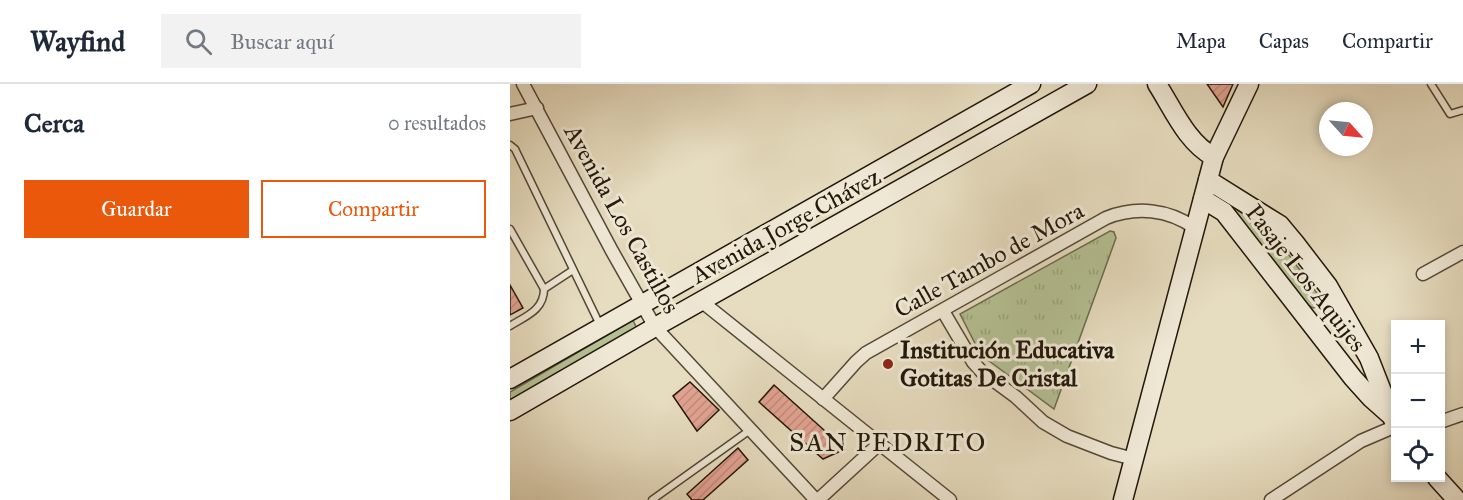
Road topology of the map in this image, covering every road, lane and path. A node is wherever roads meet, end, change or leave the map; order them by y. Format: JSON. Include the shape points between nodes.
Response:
{"nodes":[{"id":1,"x":523,"y":84,"type":"edge"},
{"id":2,"x":1030,"y":84,"type":"edge"},
{"id":3,"x":1087,"y":84,"type":"edge"},
{"id":4,"x":1157,"y":84,"type":"edge"},
{"id":5,"x":1249,"y":84,"type":"edge"},
{"id":6,"x":1431,"y":84,"type":"edge"},
{"id":7,"x":537,"y":108,"type":"junction"},
{"id":8,"x":1463,"y":110,"type":"edge"},
{"id":9,"x":510,"y":114,"type":"edge"},
{"id":10,"x":510,"y":146,"type":"edge"},
{"id":11,"x":1214,"y":157,"type":"junction"},
{"id":12,"x":1208,"y":180,"type":"junction"},
{"id":13,"x":1203,"y":199,"type":"junction"},
{"id":14,"x":1195,"y":228,"type":"junction"},
{"id":15,"x":510,"y":229,"type":"edge"},
{"id":16,"x":1463,"y":252,"type":"edge"},
{"id":17,"x":573,"y":270,"type":"junction"},
{"id":18,"x":1423,"y":274,"type":"dead end"},
{"id":19,"x":544,"y":289,"type":"junction"},
{"id":20,"x":701,"y":301,"type":"junction"},
{"id":21,"x":642,"y":305,"type":"junction"},
{"id":22,"x":943,"y":310,"type":"junction"},
{"id":23,"x":510,"y":326,"type":"edge"},
{"id":24,"x":656,"y":327,"type":"junction"},
{"id":25,"x":602,"y":328,"type":"junction"},
{"id":26,"x":510,"y":379,"type":"edge"},
{"id":27,"x":823,"y":399,"type":"junction"},
{"id":28,"x":510,"y":411,"type":"edge"},
{"id":29,"x":1391,"y":414,"type":"edge"},
{"id":30,"x":1463,"y":414,"type":"edge"},
{"id":31,"x":1391,"y":420,"type":"edge"},
{"id":32,"x":1445,"y":420,"type":"edge"},
{"id":33,"x":1391,"y":426,"type":"edge"},
{"id":34,"x":750,"y":430,"type":"junction"},
{"id":35,"x":879,"y":444,"type":"junction"},
{"id":36,"x":1134,"y":459,"type":"junction"},
{"id":37,"x":1441,"y":482,"type":"edge"},
{"id":38,"x":652,"y":500,"type":"edge"},
{"id":39,"x":817,"y":500,"type":"edge"},
{"id":40,"x":950,"y":500,"type":"edge"},
{"id":41,"x":1123,"y":500,"type":"edge"},
{"id":42,"x":1271,"y":500,"type":"edge"},
{"id":43,"x":1457,"y":500,"type":"edge"}],
"edges":[{"from":1,"to":7,"type":"street","name":"Avenida Los Castillos"},
{"from":2,"to":21,"type":"main road","name":"Avenida Jorge Chávez"},
{"from":3,"to":20,"type":"main road","name":"Avenida Jorge Chávez"},
{"from":4,"to":11,"type":"main road","via":[[1192,140]]},
{"from":5,"to":11,"type":"main road"},
{"from":6,"to":8,"type":"lane","via":[[1450,114]]},
{"from":7,"to":9,"type":"street"},
{"from":7,"to":21,"type":"street","name":"Avenida Los Castillos"},
{"from":10,"to":17,"type":"lane","via":[[515,149]]},
{"from":11,"to":12,"type":"main road"},
{"from":12,"to":13,"type":"main road"},
{"from":12,"to":29,"type":"main road","name":"Pasaje Los Aquijes","via":[[1280,225],[1295,243],[1328,286],[1369,358]]},
{"from":13,"to":14,"type":"main road"},
{"from":13,"to":31,"type":"main road","name":"Pasaje Los Aquijes","via":[[1224,212],[1353,378]]},
{"from":14,"to":22,"type":"street","name":"Calle Tambo de Mora","via":[[1163,213],[1118,213]]},
{"from":14,"to":36,"type":"main road"},
{"from":15,"to":19,"type":"lane"},
{"from":16,"to":18,"type":"street"},
{"from":17,"to":19,"type":"lane"},
{"from":17,"to":25,"type":"lane"},
{"from":19,"to":23,"type":"lane","via":[[538,308]]},
{"from":20,"to":24,"type":"main road","name":"Avenida Jorge Chávez"},
{"from":20,"to":27,"type":"street"},
{"from":21,"to":24,"type":"street","name":"Avenida Los Castillos"},
{"from":21,"to":25,"type":"main road","name":"Avenida Jorge Chávez"},
{"from":22,"to":27,"type":"street","name":"Calle Tambo de Mora","via":[[866,354]]},
{"from":22,"to":36,"type":"street","via":[[982,372],[1044,422],[1067,436]]},
{"from":24,"to":28,"type":"main road","name":"Avenida Jorge Chávez"},
{"from":24,"to":34,"type":"street","name":"Avenida Los Castillos"},
{"from":25,"to":26,"type":"main road","name":"Avenida Jorge Chávez"},
{"from":27,"to":35,"type":"street"},
{"from":30,"to":32,"type":"street"},
{"from":33,"to":42,"type":"street"},
{"from":34,"to":38,"type":"lane"},
{"from":34,"to":39,"type":"street","name":"Avenida Los Castillos"},
{"from":35,"to":39,"type":"street"},
{"from":35,"to":40,"type":"street"},
{"from":36,"to":41,"type":"main road"},
{"from":37,"to":43,"type":"main road"}]}
